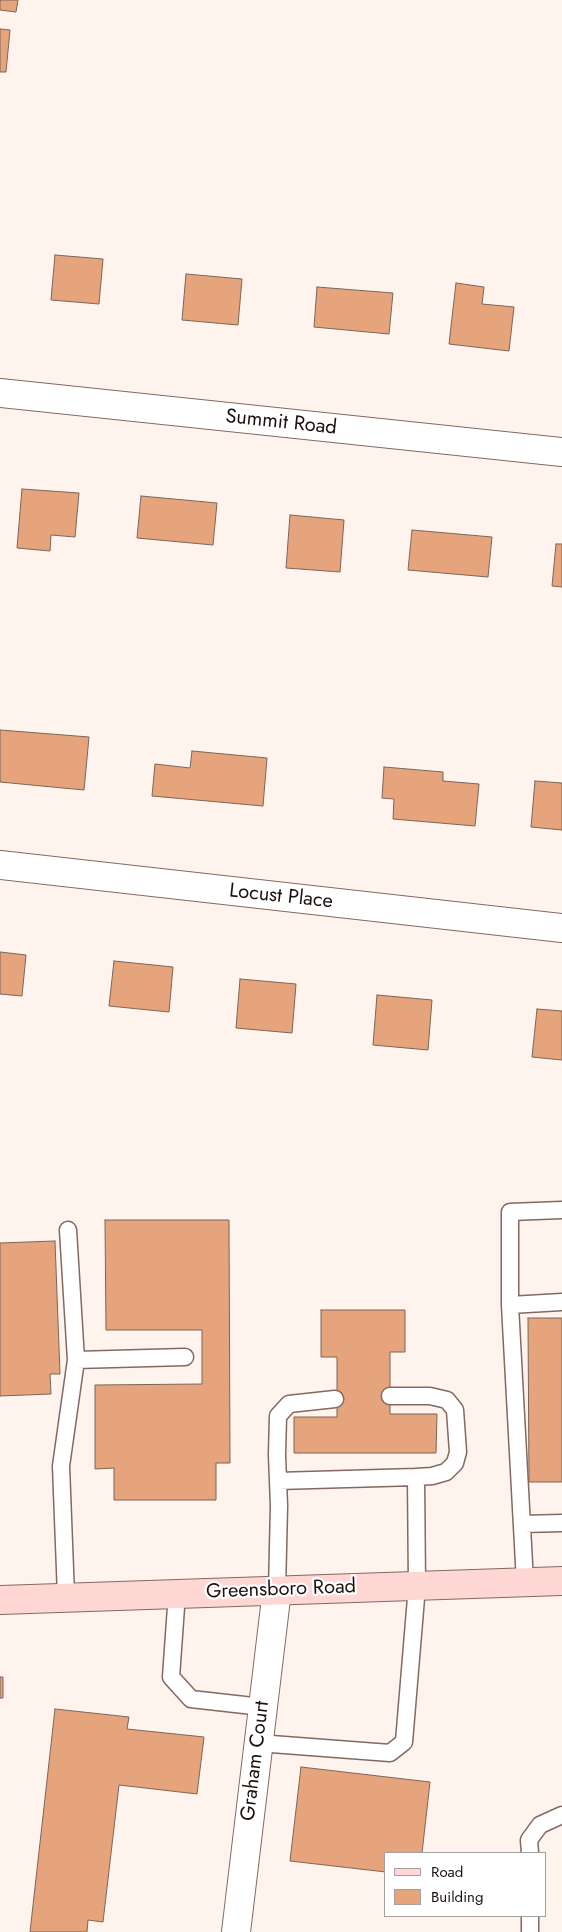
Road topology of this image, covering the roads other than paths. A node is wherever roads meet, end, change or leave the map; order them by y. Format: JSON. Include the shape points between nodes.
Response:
{"nodes":[{"id":1,"x":0,"y":393,"type":"edge"},
{"id":2,"x":562,"y":452,"type":"edge"},
{"id":3,"x":0,"y":865,"type":"edge"},
{"id":4,"x":562,"y":928,"type":"edge"},
{"id":5,"x":562,"y":1210,"type":"edge"},
{"id":6,"x":68,"y":1230,"type":"dead end"},
{"id":7,"x":562,"y":1302,"type":"edge"},
{"id":8,"x":510,"y":1305,"type":"junction"},
{"id":9,"x":185,"y":1357,"type":"dead end"},
{"id":10,"x":76,"y":1360,"type":"junction"},
{"id":11,"x":390,"y":1396,"type":"dead end"},
{"id":12,"x":335,"y":1399,"type":"dead end"},
{"id":13,"x":416,"y":1477,"type":"junction"},
{"id":14,"x":278,"y":1481,"type":"junction"},
{"id":15,"x":562,"y":1523,"type":"edge"},
{"id":16,"x":522,"y":1524,"type":"junction"},
{"id":17,"x":562,"y":1581,"type":"edge"},
{"id":18,"x":525,"y":1582,"type":"junction"},
{"id":19,"x":417,"y":1586,"type":"junction"},
{"id":20,"x":277,"y":1590,"type":"junction"},
{"id":21,"x":177,"y":1593,"type":"junction"},
{"id":22,"x":66,"y":1596,"type":"junction"},
{"id":23,"x":0,"y":1600,"type":"edge"},
{"id":24,"x":262,"y":1707,"type":"junction"},
{"id":25,"x":258,"y":1743,"type":"junction"},
{"id":26,"x":562,"y":1815,"type":"edge"},
{"id":27,"x":530,"y":1852,"type":"edge"},
{"id":28,"x":530,"y":1917,"type":"edge"},
{"id":29,"x":236,"y":1932,"type":"edge"},
{"id":30,"x":530,"y":1932,"type":"edge"}],
"edges":[{"from":1,"to":2,"type":"street","name":"Summit Road"},
{"from":3,"to":4,"type":"street","name":"Locust Place"},
{"from":5,"to":8,"type":"lane","via":[[510,1212]]},
{"from":6,"to":10,"type":"lane"},
{"from":7,"to":8,"type":"lane"},
{"from":8,"to":16,"type":"lane"},
{"from":9,"to":10,"type":"lane"},
{"from":10,"to":22,"type":"lane","via":[[61,1466]]},
{"from":11,"to":13,"type":"lane","via":[[430,1396],[447,1400],[455,1410],[458,1452],[455,1463],[446,1472]]},
{"from":12,"to":14,"type":"lane","via":[[289,1404],[278,1416]]},
{"from":13,"to":14,"type":"lane"},
{"from":13,"to":19,"type":"lane"},
{"from":14,"to":20,"type":"lane"},
{"from":15,"to":16,"type":"lane"},
{"from":16,"to":18,"type":"lane"},
{"from":17,"to":18,"type":"main road","name":"Greensboro Road"},
{"from":18,"to":19,"type":"main road","name":"Greensboro Road"},
{"from":19,"to":20,"type":"main road","name":"Greensboro Road"},
{"from":19,"to":25,"type":"lane","via":[[404,1742],[390,1753]]},
{"from":20,"to":21,"type":"main road","name":"Greensboro Road"},
{"from":20,"to":24,"type":"street","name":"Graham Court"},
{"from":21,"to":22,"type":"main road","name":"Greensboro Road"},
{"from":21,"to":24,"type":"lane","via":[[171,1677],[191,1699]]},
{"from":22,"to":23,"type":"main road","name":"Greensboro Road"},
{"from":24,"to":25,"type":"street","name":"Graham Court"},
{"from":25,"to":29,"type":"street","name":"Graham Court"},
{"from":26,"to":27,"type":"lane","via":[[540,1824],[529,1840]]},
{"from":28,"to":30,"type":"lane"}]}
